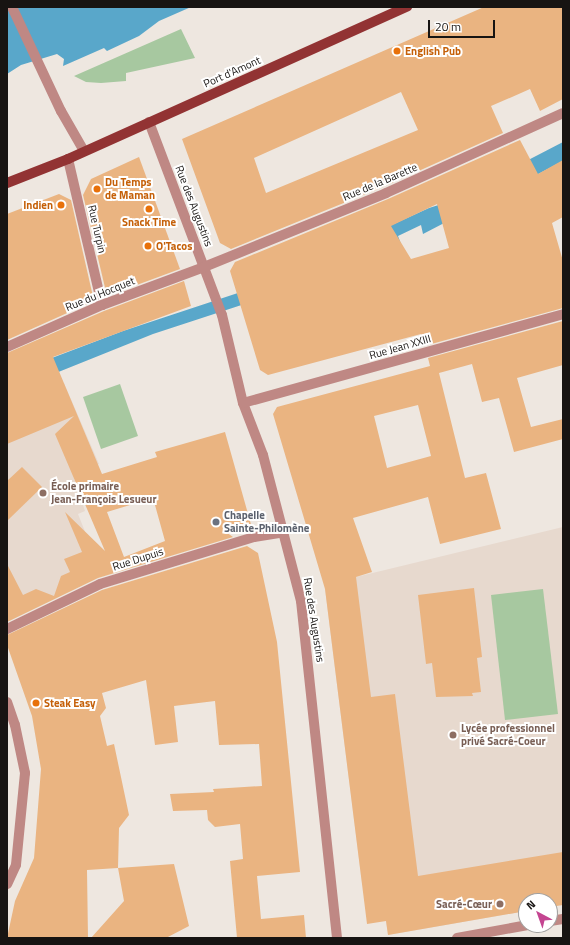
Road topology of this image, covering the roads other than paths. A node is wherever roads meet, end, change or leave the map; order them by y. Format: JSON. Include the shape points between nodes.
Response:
{"nodes":[{"id":1,"x":12,"y":7,"type":"edge"},
{"id":2,"x":407,"y":7,"type":"edge"},
{"id":3,"x":563,"y":113,"type":"edge"},
{"id":4,"x":149,"y":122,"type":"junction"},
{"id":5,"x":84,"y":151,"type":"junction"},
{"id":6,"x":68,"y":159,"type":"junction"},
{"id":7,"x":7,"y":183,"type":"edge"},
{"id":8,"x":204,"y":267,"type":"junction"},
{"id":9,"x":102,"y":305,"type":"junction"},
{"id":10,"x":563,"y":314,"type":"edge"},
{"id":11,"x":7,"y":347,"type":"edge"},
{"id":12,"x":243,"y":403,"type":"junction"},
{"id":13,"x":284,"y":532,"type":"junction"},
{"id":14,"x":7,"y":629,"type":"edge"},
{"id":15,"x":7,"y":702,"type":"edge"},
{"id":16,"x":7,"y":884,"type":"edge"},
{"id":17,"x":518,"y":927,"type":"edge"},
{"id":18,"x":337,"y":938,"type":"edge"},
{"id":19,"x":457,"y":938,"type":"edge"}],
"edges":[{"from":1,"to":5,"type":"street","via":[[61,111]]},
{"from":2,"to":4,"type":"main road","name":"Port d'Amont"},
{"from":3,"to":8,"type":"street","name":"Rue de la Barette","via":[[386,193]]},
{"from":4,"to":5,"type":"main road","name":"Port d'Amont"},
{"from":4,"to":8,"type":"street","name":"Rue des Augustins"},
{"from":5,"to":6,"type":"main road","name":"Port d'Amont"},
{"from":6,"to":7,"type":"main road","name":"Port d'Amont"},
{"from":6,"to":9,"type":"street","name":"Rue Turpin"},
{"from":8,"to":9,"type":"street","name":"Rue du Hocquet"},
{"from":8,"to":12,"type":"street","name":"Rue des Augustins","via":[[222,315]]},
{"from":9,"to":11,"type":"street","name":"Rue du Hocquet"},
{"from":10,"to":12,"type":"street","name":"Rue Jean XXIII"},
{"from":12,"to":13,"type":"street","name":"Rue des Augustins","via":[[264,455]]},
{"from":13,"to":14,"type":"street","name":"Rue Dupuis","via":[[246,539],[100,584]]},
{"from":13,"to":18,"type":"street","name":"Rue des Augustins","via":[[301,600]]},
{"from":15,"to":16,"type":"street","via":[[15,725],[25,774],[16,865]]},
{"from":17,"to":19,"type":"street"}]}
